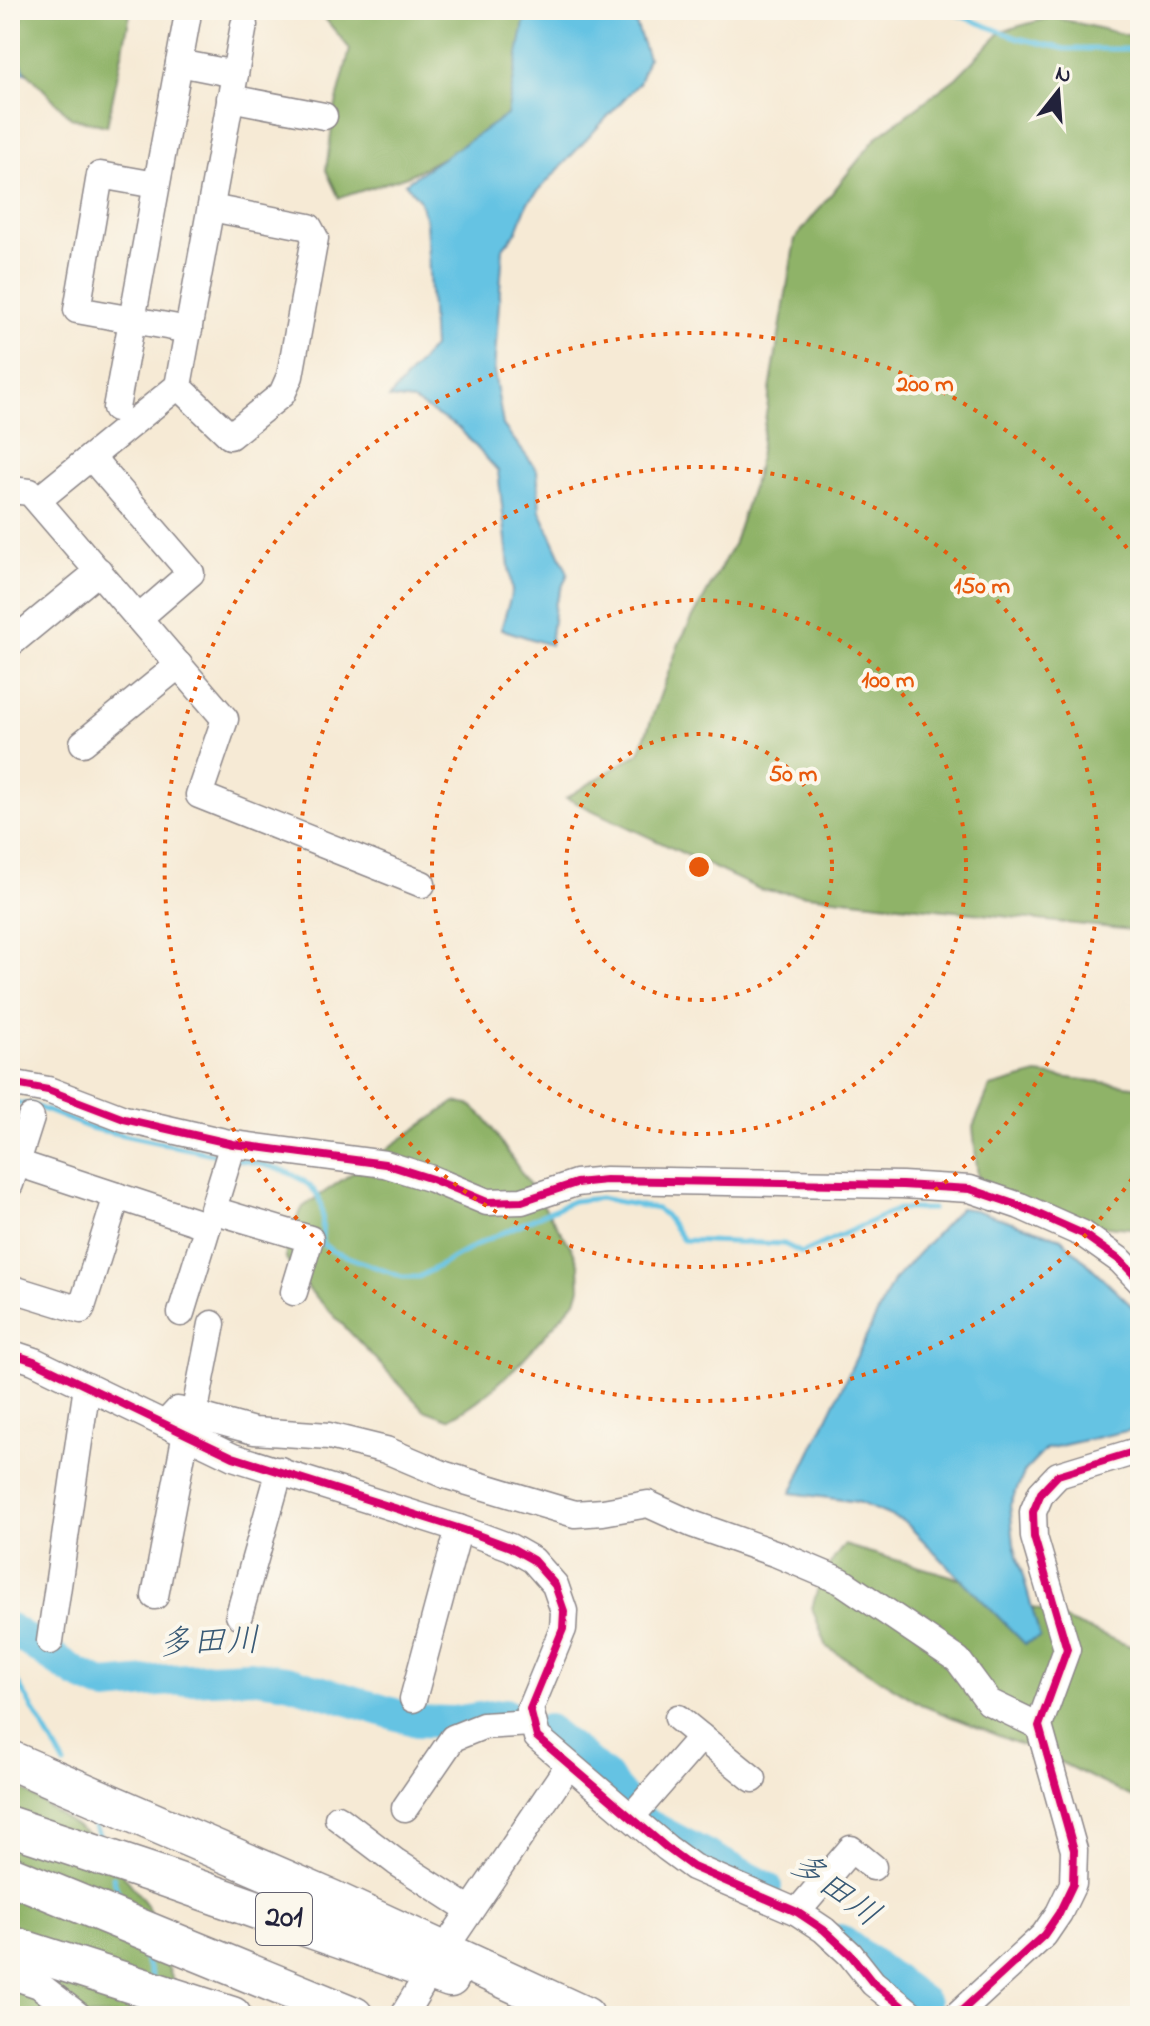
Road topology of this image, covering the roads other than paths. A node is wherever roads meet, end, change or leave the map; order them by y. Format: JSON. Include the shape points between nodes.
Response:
{"nodes":[{"id":1,"x":187,"y":19,"type":"dead end"},
{"id":2,"x":244,"y":25,"type":"dead end"},
{"id":3,"x":179,"y":63,"type":"junction"},
{"id":4,"x":233,"y":86,"type":"junction"},
{"id":5,"x":324,"y":116,"type":"dead end"},
{"id":6,"x":156,"y":185,"type":"junction"},
{"id":7,"x":211,"y":208,"type":"junction"},
{"id":8,"x":132,"y":321,"type":"junction"},
{"id":9,"x":189,"y":330,"type":"junction"},
{"id":10,"x":178,"y":386,"type":"junction"},
{"id":11,"x":116,"y":408,"type":"dead end"},
{"id":12,"x":91,"y":457,"type":"junction"},
{"id":13,"x":10,"y":490,"type":"edge"},
{"id":14,"x":38,"y":500,"type":"junction"},
{"id":15,"x":99,"y":571,"type":"junction"},
{"id":16,"x":139,"y":618,"type":"junction"},
{"id":17,"x":10,"y":644,"type":"edge"},
{"id":18,"x":179,"y":665,"type":"junction"},
{"id":19,"x":83,"y":743,"type":"dead end"},
{"id":20,"x":422,"y":884,"type":"dead end"},
{"id":21,"x":10,"y":1083,"type":"edge"},
{"id":22,"x":31,"y":1118,"type":"dead end"},
{"id":23,"x":233,"y":1144,"type":"junction"},
{"id":24,"x":13,"y":1173,"type":"edge"},
{"id":25,"x":117,"y":1196,"type":"junction"},
{"id":26,"x":210,"y":1218,"type":"junction"},
{"id":27,"x":1140,"y":1281,"type":"edge"},
{"id":28,"x":10,"y":1288,"type":"edge"},
{"id":29,"x":294,"y":1292,"type":"dead end"},
{"id":30,"x":181,"y":1313,"type":"dead end"},
{"id":31,"x":212,"y":1324,"type":"dead end"},
{"id":32,"x":10,"y":1353,"type":"edge"},
{"id":33,"x":87,"y":1386,"type":"junction"},
{"id":34,"x":182,"y":1424,"type":"junction"},
{"id":35,"x":1140,"y":1450,"type":"edge"},
{"id":36,"x":280,"y":1470,"type":"junction"},
{"id":37,"x":459,"y":1528,"type":"junction"},
{"id":38,"x":155,"y":1596,"type":"dead end"},
{"id":39,"x":239,"y":1615,"type":"dead end"},
{"id":40,"x":50,"y":1641,"type":"dead end"},
{"id":41,"x":413,"y":1699,"type":"dead end"},
{"id":42,"x":678,"y":1718,"type":"dead end"},
{"id":43,"x":532,"y":1723,"type":"junction"},
{"id":44,"x":1039,"y":1726,"type":"junction"},
{"id":45,"x":701,"y":1737,"type":"junction"},
{"id":46,"x":10,"y":1760,"type":"edge"},
{"id":47,"x":568,"y":1766,"type":"junction"},
{"id":48,"x":753,"y":1779,"type":"dead end"},
{"id":49,"x":405,"y":1808,"type":"dead end"},
{"id":50,"x":632,"y":1816,"type":"junction"},
{"id":51,"x":338,"y":1818,"type":"dead end"},
{"id":52,"x":10,"y":1826,"type":"edge"},
{"id":53,"x":873,"y":1867,"type":"dead end"},
{"id":54,"x":10,"y":1875,"type":"edge"},
{"id":55,"x":470,"y":1910,"type":"junction"},
{"id":56,"x":797,"y":1912,"type":"junction"},
{"id":57,"x":454,"y":1935,"type":"dead end"},
{"id":58,"x":10,"y":1945,"type":"edge"},
{"id":59,"x":10,"y":1975,"type":"edge"},
{"id":60,"x":424,"y":1981,"type":"dead end"},
{"id":61,"x":79,"y":2016,"type":"edge"},
{"id":62,"x":232,"y":2016,"type":"edge"},
{"id":63,"x":354,"y":2016,"type":"edge"},
{"id":64,"x":403,"y":2016,"type":"edge"},
{"id":65,"x":557,"y":2016,"type":"edge"},
{"id":66,"x":585,"y":2016,"type":"edge"},
{"id":67,"x":914,"y":2016,"type":"edge"},
{"id":68,"x":956,"y":2016,"type":"edge"}],
"edges":[{"from":1,"to":3,"type":"street"},
{"from":2,"to":4,"type":"street"},
{"from":3,"to":4,"type":"street"},
{"from":3,"to":6,"type":"street"},
{"from":4,"to":5,"type":"street"},
{"from":4,"to":7,"type":"street"},
{"from":6,"to":8,"type":"street"},
{"from":6,"to":8,"type":"street","via":[[100,175],[77,310]]},
{"from":7,"to":9,"type":"street"},
{"from":7,"to":10,"type":"street","via":[[309,227],[315,238],[293,361],[282,394],[230,436]]},
{"from":8,"to":9,"type":"street"},
{"from":8,"to":11,"type":"street"},
{"from":9,"to":10,"type":"street"},
{"from":10,"to":12,"type":"street"},
{"from":12,"to":14,"type":"street"},
{"from":12,"to":16,"type":"street","via":[[191,573]]},
{"from":13,"to":14,"type":"street","via":[[30,492]]},
{"from":14,"to":15,"type":"street"},
{"from":15,"to":16,"type":"street"},
{"from":15,"to":17,"type":"street"},
{"from":16,"to":18,"type":"street"},
{"from":18,"to":19,"type":"street"},
{"from":18,"to":20,"type":"street","via":[[225,719],[199,795]]},
{"from":21,"to":23,"type":"street","via":[[48,1090],[124,1119]]},
{"from":22,"to":24,"type":"street"},
{"from":23,"to":26,"type":"street"},
{"from":23,"to":27,"type":"street","via":[[385,1164],[487,1202],[522,1201],[576,1183],[606,1180],[970,1189],[1083,1234]]},
{"from":24,"to":25,"type":"street"},
{"from":25,"to":26,"type":"street"},
{"from":25,"to":28,"type":"street","via":[[81,1310]]},
{"from":26,"to":29,"type":"street","via":[[310,1239]]},
{"from":26,"to":30,"type":"street"},
{"from":31,"to":34,"type":"street"},
{"from":32,"to":33,"type":"street"},
{"from":33,"to":34,"type":"street"},
{"from":33,"to":40,"type":"street"},
{"from":34,"to":36,"type":"street","via":[[233,1457]]},
{"from":34,"to":38,"type":"street"},
{"from":34,"to":44,"type":"street","via":[[329,1436],[575,1514],[648,1504],[841,1581],[958,1660],[989,1702]]},
{"from":35,"to":44,"type":"street","via":[[1058,1475],[1041,1493],[1033,1512],[1034,1537],[1067,1649]]},
{"from":36,"to":37,"type":"street"},
{"from":36,"to":39,"type":"street"},
{"from":37,"to":41,"type":"street"},
{"from":37,"to":43,"type":"street","via":[[533,1560],[555,1585],[564,1611],[563,1629],[534,1694]]},
{"from":42,"to":45,"type":"street"},
{"from":43,"to":47,"type":"street","via":[[537,1737]]},
{"from":43,"to":49,"type":"street","via":[[483,1726],[453,1738]]},
{"from":44,"to":68,"type":"street","via":[[1074,1850],[1073,1884],[1044,1935]]},
{"from":45,"to":48,"type":"street"},
{"from":45,"to":50,"type":"street"},
{"from":46,"to":66,"type":"highway"},
{"from":47,"to":50,"type":"street"},
{"from":47,"to":55,"type":"street"},
{"from":50,"to":56,"type":"street","via":[[693,1867]]},
{"from":51,"to":55,"type":"street"},
{"from":52,"to":65,"type":"highway","number":"201"},
{"from":53,"to":56,"type":"street","via":[[851,1849]]},
{"from":54,"to":63,"type":"highway","number":"201"},
{"from":55,"to":57,"type":"street"},
{"from":56,"to":67,"type":"street","via":[[824,1930],[873,1983]]},
{"from":58,"to":62,"type":"highway"},
{"from":59,"to":61,"type":"street","via":[[39,1985]]},
{"from":60,"to":64,"type":"street"}]}
